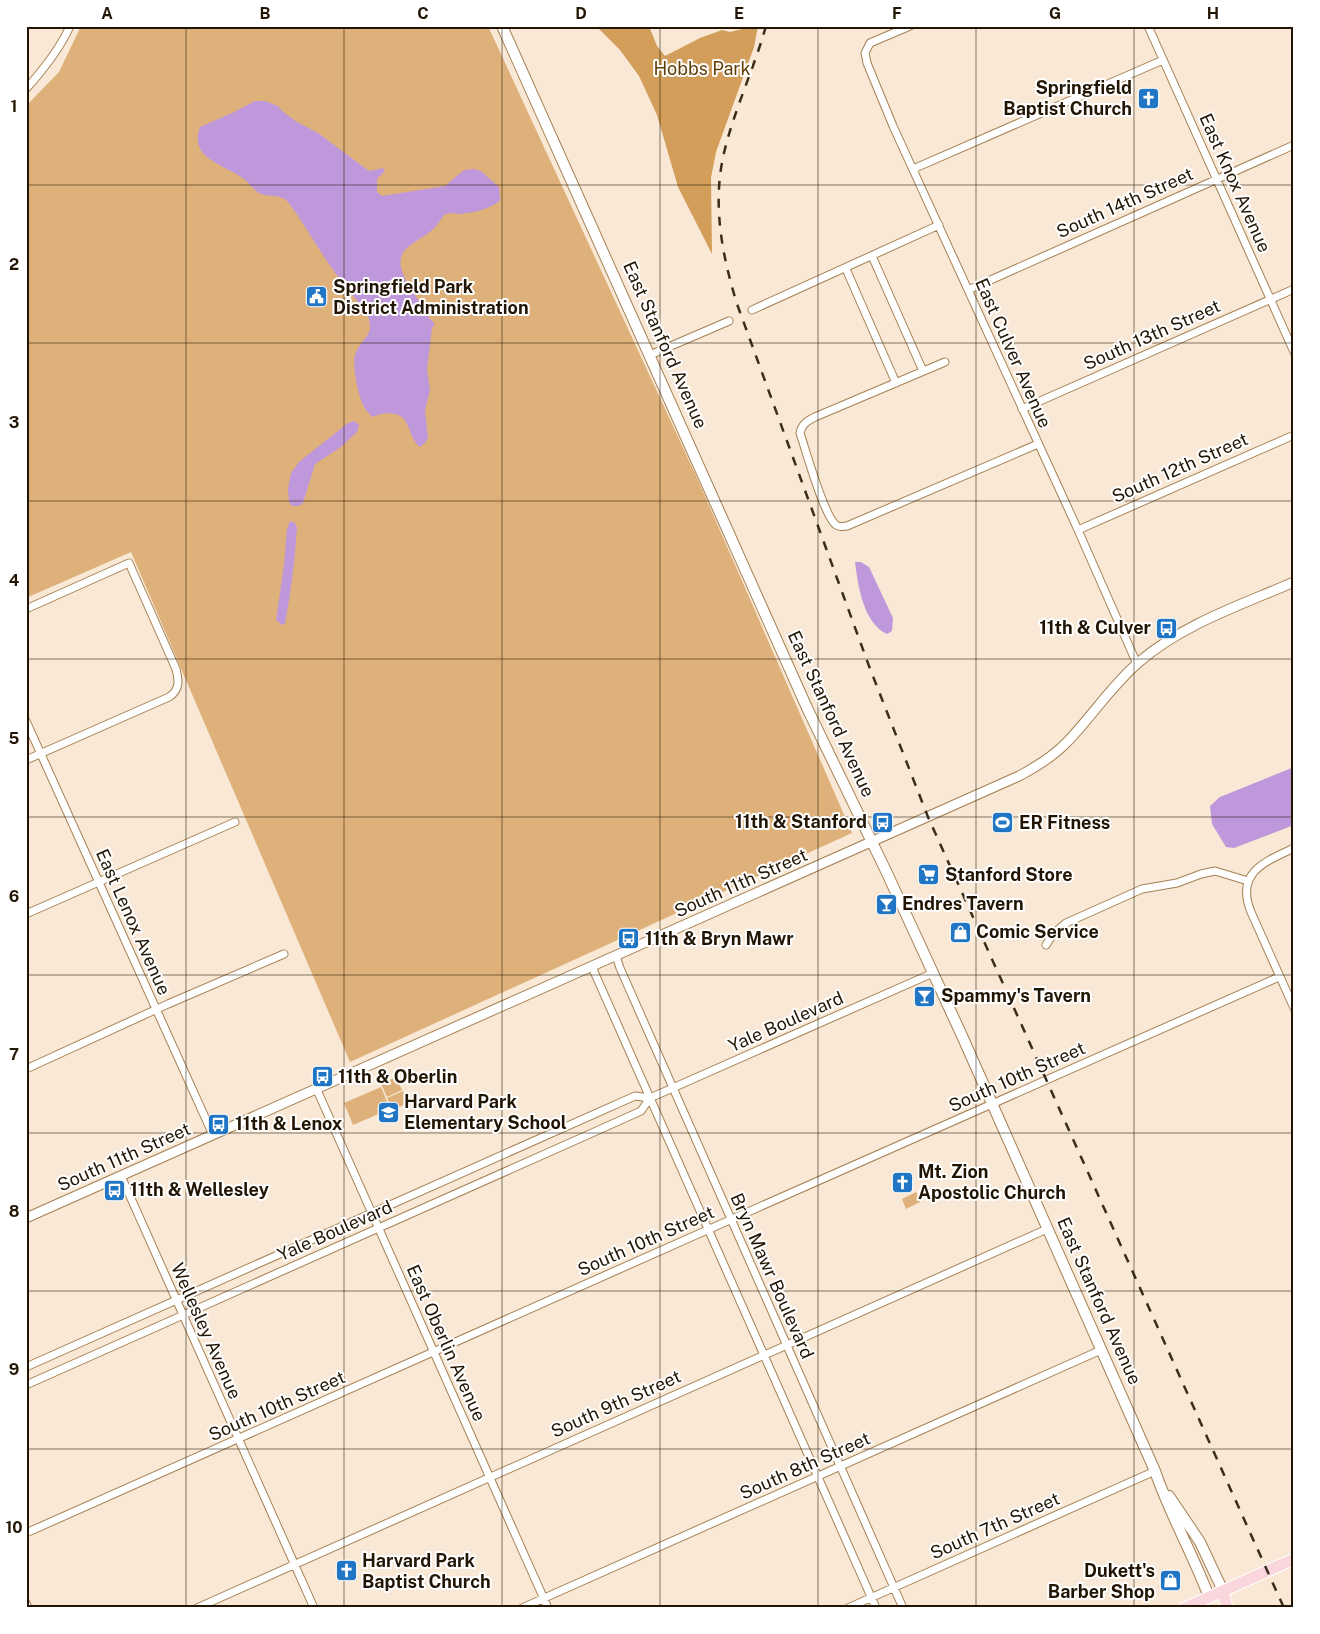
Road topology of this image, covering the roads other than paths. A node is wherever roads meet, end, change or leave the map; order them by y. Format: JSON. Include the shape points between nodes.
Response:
{"nodes":[{"id":1,"x":70,"y":26,"type":"edge"},
{"id":2,"x":502,"y":26,"type":"edge"},
{"id":3,"x":910,"y":26,"type":"edge"},
{"id":4,"x":1148,"y":26,"type":"edge"},
{"id":5,"x":1163,"y":60,"type":"junction"},
{"id":6,"x":26,"y":89,"type":"edge"},
{"id":7,"x":1294,"y":145,"type":"edge"},
{"id":8,"x":913,"y":169,"type":"junction"},
{"id":9,"x":1216,"y":179,"type":"junction"},
{"id":10,"x":939,"y":225,"type":"junction"},
{"id":11,"x":872,"y":256,"type":"junction"},
{"id":12,"x":846,"y":269,"type":"junction"},
{"id":13,"x":1294,"y":289,"type":"edge"},
{"id":14,"x":968,"y":290,"type":"junction"},
{"id":15,"x":1270,"y":300,"type":"junction"},
{"id":16,"x":752,"y":310,"type":"dead end"},
{"id":17,"x":729,"y":321,"type":"dead end"},
{"id":18,"x":1294,"y":352,"type":"edge"},
{"id":19,"x":650,"y":355,"type":"junction"},
{"id":20,"x":945,"y":362,"type":"dead end"},
{"id":21,"x":923,"y":371,"type":"junction"},
{"id":22,"x":896,"y":382,"type":"junction"},
{"id":23,"x":1022,"y":409,"type":"junction"},
{"id":24,"x":1294,"y":435,"type":"edge"},
{"id":25,"x":1038,"y":444,"type":"junction"},
{"id":26,"x":1078,"y":530,"type":"junction"},
{"id":27,"x":1294,"y":582,"type":"edge"},
{"id":28,"x":26,"y":609,"type":"edge"},
{"id":29,"x":1137,"y":664,"type":"junction"},
{"id":30,"x":26,"y":721,"type":"edge"},
{"id":31,"x":41,"y":754,"type":"junction"},
{"id":32,"x":26,"y":760,"type":"edge"},
{"id":33,"x":235,"y":822,"type":"dead end"},
{"id":34,"x":872,"y":842,"type":"junction"},
{"id":35,"x":1294,"y":848,"type":"edge"},
{"id":36,"x":1248,"y":881,"type":"junction"},
{"id":37,"x":98,"y":882,"type":"junction"},
{"id":38,"x":26,"y":914,"type":"edge"},
{"id":39,"x":1046,"y":945,"type":"dead end"},
{"id":40,"x":284,"y":954,"type":"dead end"},
{"id":41,"x":616,"y":956,"type":"junction"},
{"id":42,"x":592,"y":967,"type":"junction"},
{"id":43,"x":933,"y":973,"type":"junction"},
{"id":44,"x":1280,"y":977,"type":"junction"},
{"id":45,"x":1294,"y":1008,"type":"edge"},
{"id":46,"x":156,"y":1010,"type":"junction"},
{"id":47,"x":26,"y":1069,"type":"edge"},
{"id":48,"x":674,"y":1088,"type":"junction"},
{"id":49,"x":318,"y":1090,"type":"junction"},
{"id":50,"x":650,"y":1098,"type":"junction"},
{"id":51,"x":992,"y":1104,"type":"junction"},
{"id":52,"x":213,"y":1136,"type":"junction"},
{"id":53,"x":121,"y":1176,"type":"junction"},
{"id":54,"x":372,"y":1213,"type":"junction"},
{"id":55,"x":26,"y":1218,"type":"edge"},
{"id":56,"x":731,"y":1219,"type":"junction"},
{"id":57,"x":379,"y":1228,"type":"junction"},
{"id":58,"x":708,"y":1229,"type":"junction"},
{"id":59,"x":1048,"y":1229,"type":"junction"},
{"id":60,"x":176,"y":1300,"type":"junction"},
{"id":61,"x":183,"y":1315,"type":"junction"},
{"id":62,"x":787,"y":1345,"type":"junction"},
{"id":63,"x":1101,"y":1350,"type":"junction"},
{"id":64,"x":434,"y":1352,"type":"junction"},
{"id":65,"x":765,"y":1355,"type":"junction"},
{"id":66,"x":26,"y":1367,"type":"edge"},
{"id":67,"x":26,"y":1385,"type":"edge"},
{"id":68,"x":238,"y":1439,"type":"junction"},
{"id":69,"x":840,"y":1466,"type":"junction"},
{"id":70,"x":1155,"y":1471,"type":"junction"},
{"id":71,"x":818,"y":1476,"type":"junction"},
{"id":72,"x":490,"y":1477,"type":"junction"},
{"id":73,"x":26,"y":1533,"type":"edge"},
{"id":74,"x":1294,"y":1558,"type":"edge"},
{"id":75,"x":294,"y":1564,"type":"junction"},
{"id":76,"x":894,"y":1588,"type":"junction"},
{"id":77,"x":1223,"y":1591,"type":"junction"},
{"id":78,"x":872,"y":1597,"type":"junction"},
{"id":79,"x":544,"y":1598,"type":"junction"},
{"id":80,"x":1210,"y":1602,"type":"edge"},
{"id":81,"x":26,"y":1603,"type":"edge"},
{"id":82,"x":28,"y":1608,"type":"edge"},
{"id":83,"x":197,"y":1608,"type":"edge"},
{"id":84,"x":314,"y":1608,"type":"edge"},
{"id":85,"x":522,"y":1608,"type":"edge"},
{"id":86,"x":548,"y":1608,"type":"edge"},
{"id":87,"x":848,"y":1608,"type":"edge"},
{"id":88,"x":876,"y":1608,"type":"edge"},
{"id":89,"x":903,"y":1608,"type":"edge"},
{"id":90,"x":1185,"y":1608,"type":"edge"},
{"id":91,"x":1227,"y":1608,"type":"edge"}],
"edges":[{"from":1,"to":6,"type":"street"},
{"from":2,"to":19,"type":"main road","name":"East Stanford Avenue"},
{"from":3,"to":8,"type":"street","name":"East Culver Avenue","via":[[870,43],[865,53]]},
{"from":4,"to":5,"type":"street","name":"East Knox Avenue"},
{"from":5,"to":8,"type":"street"},
{"from":5,"to":9,"type":"street","name":"East Knox Avenue"},
{"from":7,"to":9,"type":"street","name":"South 14th Street"},
{"from":8,"to":10,"type":"street","name":"East Culver Avenue"},
{"from":9,"to":14,"type":"street","name":"South 14th Street"},
{"from":9,"to":15,"type":"street","name":"East Knox Avenue"},
{"from":10,"to":11,"type":"street"},
{"from":10,"to":14,"type":"street","name":"East Culver Avenue"},
{"from":11,"to":12,"type":"street"},
{"from":11,"to":21,"type":"street"},
{"from":12,"to":16,"type":"street"},
{"from":12,"to":22,"type":"street"},
{"from":13,"to":15,"type":"street","name":"South 13th Street"},
{"from":14,"to":23,"type":"street","name":"East Culver Avenue"},
{"from":15,"to":18,"type":"street","name":"East Knox Avenue"},
{"from":15,"to":23,"type":"street","name":"South 13th Street"},
{"from":17,"to":19,"type":"street"},
{"from":19,"to":34,"type":"main road","name":"East Stanford Avenue","via":[[808,710]]},
{"from":20,"to":21,"type":"street"},
{"from":21,"to":22,"type":"street"},
{"from":22,"to":25,"type":"street","via":[[801,427],[800,433],[825,506],[834,524],[840,527]]},
{"from":23,"to":25,"type":"street","name":"East Culver Avenue"},
{"from":24,"to":26,"type":"street","name":"South 12th Street"},
{"from":25,"to":26,"type":"street","name":"East Culver Avenue"},
{"from":26,"to":29,"type":"street","name":"East Culver Avenue"},
{"from":27,"to":29,"type":"street","name":"South 11th Street","via":[[1182,632]]},
{"from":28,"to":31,"type":"street","via":[[129,563],[178,676],[178,690],[160,702]]},
{"from":29,"to":34,"type":"street","name":"South 11th Street","via":[[1068,742],[1036,766]]},
{"from":30,"to":31,"type":"street","name":"East Lenox Avenue"},
{"from":31,"to":32,"type":"street"},
{"from":31,"to":37,"type":"street","name":"East Lenox Avenue"},
{"from":33,"to":37,"type":"street"},
{"from":34,"to":41,"type":"street","name":"South 11th Street"},
{"from":34,"to":43,"type":"main road","name":"East Stanford Avenue"},
{"from":35,"to":36,"type":"street","via":[[1265,861]]},
{"from":36,"to":39,"type":"street","via":[[1214,871],[1177,883],[1142,889],[1066,924],[1053,934]]},
{"from":36,"to":44,"type":"street","via":[[1248,907]]},
{"from":37,"to":38,"type":"street"},
{"from":37,"to":46,"type":"street","name":"East Lenox Avenue"},
{"from":40,"to":46,"type":"street"},
{"from":41,"to":42,"type":"street","name":"South 11th Street"},
{"from":41,"to":48,"type":"street","name":"Bryn Mawr Boulevard"},
{"from":42,"to":49,"type":"street","name":"South 11th Street"},
{"from":42,"to":50,"type":"street"},
{"from":43,"to":48,"type":"street","name":"Yale Boulevard"},
{"from":43,"to":51,"type":"main road","name":"East Stanford Avenue"},
{"from":44,"to":45,"type":"street"},
{"from":44,"to":51,"type":"street","name":"South 10th Street"},
{"from":46,"to":47,"type":"street"},
{"from":46,"to":52,"type":"street","name":"East Lenox Avenue"},
{"from":48,"to":50,"type":"street","name":"Yale Boulevard"},
{"from":48,"to":56,"type":"street","name":"Bryn Mawr Boulevard"},
{"from":49,"to":52,"type":"street","name":"South 11th Street"},
{"from":49,"to":54,"type":"street","name":"East Oberlin Avenue"},
{"from":50,"to":54,"type":"street","name":"Yale Boulevard","via":[[635,1096]]},
{"from":50,"to":57,"type":"street","name":"Yale Boulevard","via":[[641,1111]]},
{"from":50,"to":58,"type":"street"},
{"from":51,"to":56,"type":"street","name":"South 10th Street"},
{"from":51,"to":59,"type":"main road","name":"East Stanford Avenue"},
{"from":52,"to":53,"type":"street","name":"South 11th Street"},
{"from":53,"to":55,"type":"street","name":"South 11th Street"},
{"from":53,"to":60,"type":"street","name":"Wellesley Avenue"},
{"from":54,"to":57,"type":"street","name":"East Oberlin Avenue"},
{"from":54,"to":60,"type":"street","name":"Yale Boulevard"},
{"from":56,"to":58,"type":"street","name":"South 10th Street"},
{"from":56,"to":62,"type":"street","name":"Bryn Mawr Boulevard"},
{"from":57,"to":61,"type":"street","name":"Yale Boulevard"},
{"from":57,"to":64,"type":"street","name":"East Oberlin Avenue"},
{"from":58,"to":64,"type":"street","name":"South 10th Street"},
{"from":58,"to":65,"type":"street"},
{"from":59,"to":62,"type":"street","name":"South 9th Street"},
{"from":59,"to":63,"type":"main road","name":"East Stanford Avenue"},
{"from":60,"to":61,"type":"street","name":"Wellesley Avenue"},
{"from":60,"to":66,"type":"street","name":"Yale Boulevard"},
{"from":61,"to":67,"type":"street","name":"Yale Boulevard"},
{"from":61,"to":68,"type":"street","name":"Wellesley Avenue"},
{"from":62,"to":65,"type":"street","name":"South 9th Street"},
{"from":62,"to":69,"type":"street","name":"Bryn Mawr Boulevard"},
{"from":63,"to":69,"type":"street","name":"South 8th Street"},
{"from":63,"to":70,"type":"main road","name":"East Stanford Avenue"},
{"from":64,"to":68,"type":"street","name":"South 10th Street"},
{"from":64,"to":72,"type":"street","name":"East Oberlin Avenue"},
{"from":65,"to":71,"type":"street"},
{"from":65,"to":72,"type":"street","name":"South 9th Street"},
{"from":68,"to":73,"type":"street","name":"South 10th Street"},
{"from":68,"to":75,"type":"street","name":"Wellesley Avenue"},
{"from":69,"to":71,"type":"street","name":"South 8th Street"},
{"from":69,"to":76,"type":"street","name":"Bryn Mawr Boulevard"},
{"from":70,"to":76,"type":"street","name":"South 7th Street"},
{"from":70,"to":77,"type":"main road","name":"East Stanford Avenue","via":[[1200,1542]]},
{"from":70,"to":80,"type":"main road","name":"East Stanford Avenue"},
{"from":71,"to":78,"type":"street"},
{"from":71,"to":79,"type":"street","name":"South 8th Street"},
{"from":72,"to":75,"type":"street","name":"South 9th Street"},
{"from":72,"to":79,"type":"street","name":"East Oberlin Avenue"},
{"from":74,"to":77,"type":"main road"},
{"from":75,"to":83,"type":"street","name":"South 9th Street"},
{"from":75,"to":84,"type":"street","name":"Wellesley Avenue"},
{"from":76,"to":78,"type":"street","name":"South 7th Street"},
{"from":76,"to":89,"type":"street","name":"Bryn Mawr Boulevard"},
{"from":77,"to":80,"type":"main road"},
{"from":77,"to":91,"type":"main road","name":"East Stanford Avenue"},
{"from":78,"to":87,"type":"street","name":"South 7th Street"},
{"from":78,"to":88,"type":"street"},
{"from":79,"to":85,"type":"street","name":"South 8th Street"},
{"from":79,"to":86,"type":"street","name":"East Oberlin Avenue"},
{"from":80,"to":90,"type":"main road"},
{"from":81,"to":82,"type":"street"}]}
